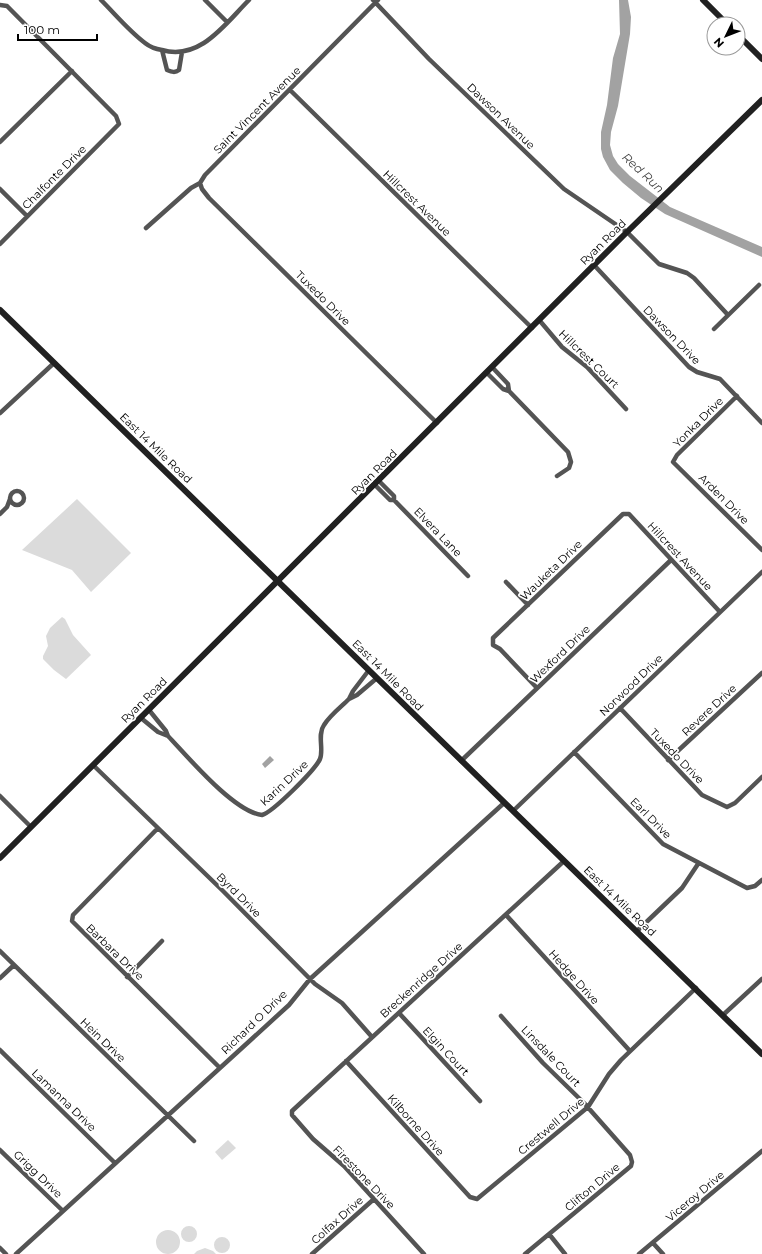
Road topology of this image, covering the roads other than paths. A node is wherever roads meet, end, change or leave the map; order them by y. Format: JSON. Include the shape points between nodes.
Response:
{"nodes":[{"id":1,"x":101,"y":0,"type":"edge"},
{"id":2,"x":205,"y":0,"type":"edge"},
{"id":3,"x":249,"y":0,"type":"edge"},
{"id":4,"x":703,"y":0,"type":"edge"},
{"id":5,"x":375,"y":1,"type":"edge"},
{"id":6,"x":0,"y":6,"type":"edge"},
{"id":7,"x":719,"y":16,"type":"edge"},
{"id":8,"x":227,"y":22,"type":"junction"},
{"id":9,"x":746,"y":43,"type":"edge"},
{"id":10,"x":162,"y":50,"type":"junction"},
{"id":11,"x":180,"y":52,"type":"junction"},
{"id":12,"x":762,"y":60,"type":"edge"},
{"id":13,"x":72,"y":71,"type":"junction"},
{"id":14,"x":290,"y":90,"type":"junction"},
{"id":15,"x":762,"y":100,"type":"edge"},
{"id":16,"x":0,"y":142,"type":"edge"},
{"id":17,"x":200,"y":183,"type":"junction"},
{"id":18,"x":0,"y":189,"type":"edge"},
{"id":19,"x":27,"y":216,"type":"junction"},
{"id":20,"x":146,"y":228,"type":"dead end"},
{"id":21,"x":627,"y":232,"type":"junction"},
{"id":22,"x":0,"y":244,"type":"edge"},
{"id":23,"x":594,"y":265,"type":"junction"},
{"id":24,"x":758,"y":285,"type":"dead end"},
{"id":25,"x":0,"y":310,"type":"edge"},
{"id":26,"x":728,"y":315,"type":"junction"},
{"id":27,"x":540,"y":321,"type":"junction"},
{"id":28,"x":532,"y":328,"type":"junction"},
{"id":29,"x":714,"y":329,"type":"dead end"},
{"id":30,"x":54,"y":363,"type":"junction"},
{"id":31,"x":492,"y":367,"type":"junction"},
{"id":32,"x":487,"y":373,"type":"junction"},
{"id":33,"x":510,"y":391,"type":"junction"},
{"id":34,"x":737,"y":396,"type":"junction"},
{"id":35,"x":626,"y":409,"type":"dead end"},
{"id":36,"x":0,"y":413,"type":"edge"},
{"id":37,"x":438,"y":423,"type":"junction"},
{"id":38,"x":762,"y":423,"type":"edge"},
{"id":39,"x":673,"y":462,"type":"joint"},
{"id":40,"x":557,"y":476,"type":"dead end"},
{"id":41,"x":377,"y":483,"type":"junction"},
{"id":42,"x":10,"y":498,"type":"junction"},
{"id":43,"x":16,"y":505,"type":"junction"},
{"id":44,"x":7,"y":507,"type":"junction"},
{"id":45,"x":626,"y":513,"type":"joint"},
{"id":46,"x":0,"y":514,"type":"edge"},
{"id":47,"x":762,"y":550,"type":"edge"},
{"id":48,"x":671,"y":560,"type":"junction"},
{"id":49,"x":762,"y":572,"type":"edge"},
{"id":50,"x":468,"y":576,"type":"dead end"},
{"id":51,"x":278,"y":581,"type":"junction"},
{"id":52,"x":506,"y":582,"type":"dead end"},
{"id":53,"x":528,"y":605,"type":"junction"},
{"id":54,"x":720,"y":612,"type":"junction"},
{"id":55,"x":369,"y":670,"type":"junction"},
{"id":56,"x":762,"y":673,"type":"edge"},
{"id":57,"x":377,"y":678,"type":"junction"},
{"id":58,"x":537,"y":688,"type":"junction"},
{"id":59,"x":349,"y":699,"type":"junction"},
{"id":60,"x":620,"y":708,"type":"junction"},
{"id":61,"x":149,"y":710,"type":"junction"},
{"id":62,"x":141,"y":718,"type":"junction"},
{"id":63,"x":168,"y":736,"type":"junction"},
{"id":64,"x":574,"y":752,"type":"junction"},
{"id":65,"x":668,"y":760,"type":"junction"},
{"id":66,"x":461,"y":761,"type":"junction"},
{"id":67,"x":93,"y":766,"type":"junction"},
{"id":68,"x":762,"y":777,"type":"edge"},
{"id":69,"x":0,"y":796,"type":"edge"},
{"id":70,"x":504,"y":803,"type":"junction"},
{"id":71,"x":513,"y":811,"type":"junction"},
{"id":72,"x":31,"y":827,"type":"junction"},
{"id":73,"x":158,"y":828,"type":"junction"},
{"id":74,"x":0,"y":858,"type":"edge"},
{"id":75,"x":564,"y":861,"type":"junction"},
{"id":76,"x":698,"y":864,"type":"junction"},
{"id":77,"x":762,"y":880,"type":"edge"},
{"id":78,"x":506,"y":915,"type":"junction"},
{"id":79,"x":637,"y":931,"type":"junction"},
{"id":80,"x":162,"y":941,"type":"dead end"},
{"id":81,"x":0,"y":951,"type":"edge"},
{"id":82,"x":14,"y":965,"type":"junction"},
{"id":83,"x":127,"y":977,"type":"junction"},
{"id":84,"x":0,"y":978,"type":"edge"},
{"id":85,"x":310,"y":979,"type":"junction"},
{"id":86,"x":762,"y":979,"type":"edge"},
{"id":87,"x":696,"y":988,"type":"junction"},
{"id":88,"x":399,"y":1013,"type":"junction"},
{"id":89,"x":723,"y":1015,"type":"junction"},
{"id":90,"x":501,"y":1016,"type":"dead end"},
{"id":91,"x":372,"y":1037,"type":"junction"},
{"id":92,"x":0,"y":1050,"type":"edge"},
{"id":93,"x":630,"y":1051,"type":"junction"},
{"id":94,"x":762,"y":1054,"type":"edge"},
{"id":95,"x":346,"y":1061,"type":"junction"},
{"id":96,"x":220,"y":1068,"type":"junction"},
{"id":97,"x":480,"y":1101,"type":"dead end"},
{"id":98,"x":588,"y":1107,"type":"junction"},
{"id":99,"x":291,"y":1113,"type":"joint"},
{"id":100,"x":168,"y":1115,"type":"junction"},
{"id":101,"x":194,"y":1141,"type":"dead end"},
{"id":102,"x":0,"y":1150,"type":"edge"},
{"id":103,"x":762,"y":1151,"type":"edge"},
{"id":104,"x":115,"y":1163,"type":"junction"},
{"id":105,"x":374,"y":1199,"type":"junction"},
{"id":106,"x":474,"y":1200,"type":"joint"},
{"id":107,"x":63,"y":1211,"type":"junction"},
{"id":108,"x":549,"y":1234,"type":"junction"},
{"id":109,"x":653,"y":1243,"type":"junction"},
{"id":110,"x":0,"y":1248,"type":"edge"},
{"id":111,"x":6,"y":1254,"type":"edge"},
{"id":112,"x":16,"y":1254,"type":"edge"},
{"id":113,"x":312,"y":1254,"type":"edge"},
{"id":114,"x":424,"y":1254,"type":"edge"},
{"id":115,"x":525,"y":1254,"type":"edge"},
{"id":116,"x":565,"y":1254,"type":"edge"},
{"id":117,"x":639,"y":1254,"type":"edge"},
{"id":118,"x":663,"y":1254,"type":"edge"}],
"edges":[{"from":1,"to":10,"type":"street","via":[[144,43]]},
{"from":2,"to":8,"type":"street"},
{"from":3,"to":8,"type":"street"},
{"from":4,"to":7,"type":"main road"},
{"from":5,"to":14,"type":"street","name":"Saint Vincent Avenue"},
{"from":5,"to":21,"type":"street","name":"Dawson Avenue","via":[[429,59],[551,178],[572,196]]},
{"from":6,"to":13,"type":"street","via":[[7,6]]},
{"from":8,"to":11,"type":"street","via":[[197,48]]},
{"from":9,"to":12,"type":"main road"},
{"from":10,"to":11,"type":"street"},
{"from":10,"to":11,"type":"street","via":[[167,70],[171,72],[179,70]]},
{"from":13,"to":16,"type":"street"},
{"from":13,"to":19,"type":"street","name":"Chalfonte Drive","via":[[116,116],[119,121],[118,127]]},
{"from":14,"to":17,"type":"street","name":"Saint Vincent Avenue","via":[[204,175]]},
{"from":14,"to":28,"type":"street","name":"Hillcrest Avenue"},
{"from":15,"to":21,"type":"main road","name":"Ryan Road"},
{"from":17,"to":20,"type":"street","name":"Saint Vincent Avenue"},
{"from":17,"to":37,"type":"street","name":"Tuxedo Drive","via":[[209,198]]},
{"from":18,"to":19,"type":"street"},
{"from":19,"to":22,"type":"street","name":"Chalfonte Drive"},
{"from":21,"to":23,"type":"main road","name":"Ryan Road"},
{"from":21,"to":26,"type":"street","name":"Dawson Avenue","via":[[658,264],[694,278]]},
{"from":23,"to":27,"type":"main road","name":"Ryan Road"},
{"from":23,"to":34,"type":"street","name":"Dawson Drive","via":[[689,367],[696,372],[720,379]]},
{"from":24,"to":26,"type":"street"},
{"from":25,"to":30,"type":"main road","name":"East 14 Mile Road"},
{"from":26,"to":29,"type":"street"},
{"from":27,"to":28,"type":"main road","name":"Ryan Road"},
{"from":27,"to":35,"type":"street","name":"Hillcrest Court","via":[[562,347],[587,367]]},
{"from":28,"to":31,"type":"main road","name":"Ryan Road"},
{"from":30,"to":36,"type":"street"},
{"from":30,"to":51,"type":"main road","name":"East 14 Mile Road"},
{"from":31,"to":32,"type":"main road","name":"Ryan Road"},
{"from":31,"to":33,"type":"street","via":[[508,384]]},
{"from":32,"to":33,"type":"street","via":[[503,389]]},
{"from":32,"to":37,"type":"main road","name":"Ryan Road"},
{"from":33,"to":40,"type":"street","via":[[568,452],[571,462],[566,471]]},
{"from":34,"to":38,"type":"street","name":"Dawson Drive"},
{"from":34,"to":39,"type":"street","name":"Yonka Drive","via":[[677,455]]},
{"from":37,"to":41,"type":"main road","name":"Ryan Road"},
{"from":39,"to":47,"type":"street","name":"Arden Drive"},
{"from":41,"to":50,"type":"street","name":"Elvera Lane","via":[[394,496],[394,500]]},
{"from":41,"to":51,"type":"main road","name":"Ryan Road"},
{"from":42,"to":43,"type":"street"},
{"from":42,"to":43,"type":"street","via":[[15,491],[23,494],[23,503]]},
{"from":42,"to":44,"type":"street"},
{"from":43,"to":44,"type":"street"},
{"from":44,"to":46,"type":"street"},
{"from":45,"to":48,"type":"street","name":"Hillcrest Avenue"},
{"from":45,"to":53,"type":"street","name":"Wauketa Drive"},
{"from":48,"to":54,"type":"street","name":"Hillcrest Avenue"},
{"from":48,"to":58,"type":"street","name":"Wexford Drive"},
{"from":49,"to":54,"type":"street","name":"Norwood Drive"},
{"from":51,"to":55,"type":"main road","name":"East 14 Mile Road"},
{"from":51,"to":61,"type":"main road","name":"Ryan Road"},
{"from":52,"to":53,"type":"street"},
{"from":53,"to":58,"type":"street","name":"Wauketa Drive","via":[[493,638],[492,643]]},
{"from":54,"to":60,"type":"street","name":"Norwood Drive"},
{"from":55,"to":57,"type":"main road","name":"East 14 Mile Road"},
{"from":55,"to":59,"type":"street","name":"Karin Drive"},
{"from":56,"to":65,"type":"street","name":"Revere Drive"},
{"from":57,"to":59,"type":"street","name":"Karin Drive"},
{"from":57,"to":66,"type":"main road","name":"East 14 Mile Road"},
{"from":58,"to":66,"type":"street","name":"Wexford Drive"},
{"from":59,"to":63,"type":"street","name":"Karin Drive","via":[[324,725],[321,732],[321,755],[316,766],[273,809],[262,815],[232,800]]},
{"from":60,"to":64,"type":"street","name":"Norwood Drive"},
{"from":60,"to":65,"type":"street","name":"Tuxedo Drive"},
{"from":61,"to":62,"type":"main road","name":"Ryan Road"},
{"from":61,"to":63,"type":"street","name":"Karin Drive"},
{"from":62,"to":63,"type":"street","name":"Karin Drive","via":[[158,732]]},
{"from":62,"to":67,"type":"main road","name":"Ryan Road"},
{"from":64,"to":71,"type":"street","name":"Norwood Drive"},
{"from":64,"to":76,"type":"street","name":"Earl Drive","via":[[663,844]]},
{"from":65,"to":68,"type":"street","name":"Tuxedo Drive","via":[[702,795],[727,807],[735,803]]},
{"from":66,"to":70,"type":"main road","name":"East 14 Mile Road"},
{"from":67,"to":72,"type":"main road","name":"Ryan Road"},
{"from":67,"to":73,"type":"street","name":"Byrd Drive"},
{"from":69,"to":72,"type":"street"},
{"from":70,"to":71,"type":"main road","name":"East 14 Mile Road"},
{"from":70,"to":85,"type":"street","name":"Richard O Drive"},
{"from":71,"to":75,"type":"main road","name":"East 14 Mile Road"},
{"from":72,"to":74,"type":"main road","name":"Ryan Road"},
{"from":73,"to":83,"type":"street","name":"Barbara Drive","via":[[72,917],[73,924]]},
{"from":73,"to":85,"type":"street","name":"Byrd Drive"},
{"from":75,"to":78,"type":"street","name":"Breckenridge Drive"},
{"from":75,"to":79,"type":"main road","name":"East 14 Mile Road"},
{"from":76,"to":77,"type":"street","name":"Earl Drive","via":[[750,888]]},
{"from":76,"to":79,"type":"street","via":[[682,888]]},
{"from":78,"to":88,"type":"street","name":"Breckenridge Drive"},
{"from":78,"to":93,"type":"street","name":"Hedge Drive"},
{"from":79,"to":87,"type":"main road","name":"East 14 Mile Road"},
{"from":80,"to":83,"type":"street"},
{"from":81,"to":82,"type":"street","name":"Hein Drive"},
{"from":82,"to":84,"type":"street"},
{"from":82,"to":100,"type":"street","name":"Hein Drive"},
{"from":83,"to":96,"type":"street","name":"Barbara Drive"},
{"from":85,"to":91,"type":"street","name":"Byrd Drive","via":[[342,1003]]},
{"from":85,"to":96,"type":"street","name":"Richard O Drive","via":[[289,1005]]},
{"from":86,"to":89,"type":"street"},
{"from":87,"to":89,"type":"main road","name":"East 14 Mile Road"},
{"from":87,"to":93,"type":"street","name":"Crestwell Drive"},
{"from":88,"to":91,"type":"street","name":"Breckenridge Drive"},
{"from":88,"to":97,"type":"street","name":"Elgin Court"},
{"from":89,"to":94,"type":"main road","name":"East 14 Mile Road"},
{"from":90,"to":98,"type":"street","name":"Linsdale Court","via":[[543,1064]]},
{"from":91,"to":95,"type":"street","name":"Breckenridge Drive"},
{"from":92,"to":104,"type":"street","name":"Lamanna Drive"},
{"from":93,"to":98,"type":"street","name":"Crestwell Drive","via":[[609,1074]]},
{"from":95,"to":99,"type":"street","name":"Breckenridge Drive"},
{"from":95,"to":106,"type":"street","name":"Kilborne Drive"},
{"from":96,"to":100,"type":"street","name":"Richard O Drive"},
{"from":98,"to":106,"type":"street","name":"Crestwell Drive"},
{"from":98,"to":108,"type":"street","name":"Clifton Drive","via":[[630,1155],[632,1164]]},
{"from":99,"to":105,"type":"street","name":"Firestone Drive","via":[[313,1139],[344,1166]]},
{"from":100,"to":101,"type":"street","name":"Hein Drive"},
{"from":100,"to":104,"type":"street","name":"Richard O Drive"},
{"from":102,"to":107,"type":"street","name":"Grigg Drive"},
{"from":103,"to":109,"type":"street","name":"Viceroy Drive"},
{"from":104,"to":107,"type":"street","name":"Richard O Drive"},
{"from":105,"to":113,"type":"street","name":"Colfax Drive"},
{"from":105,"to":114,"type":"street","name":"Firestone Drive"},
{"from":107,"to":112,"type":"street","name":"Richard O Drive"},
{"from":108,"to":115,"type":"street","name":"Clifton Drive"},
{"from":108,"to":116,"type":"street"},
{"from":109,"to":117,"type":"street","name":"Viceroy Drive"},
{"from":109,"to":118,"type":"street"},
{"from":110,"to":111,"type":"street"}]}
